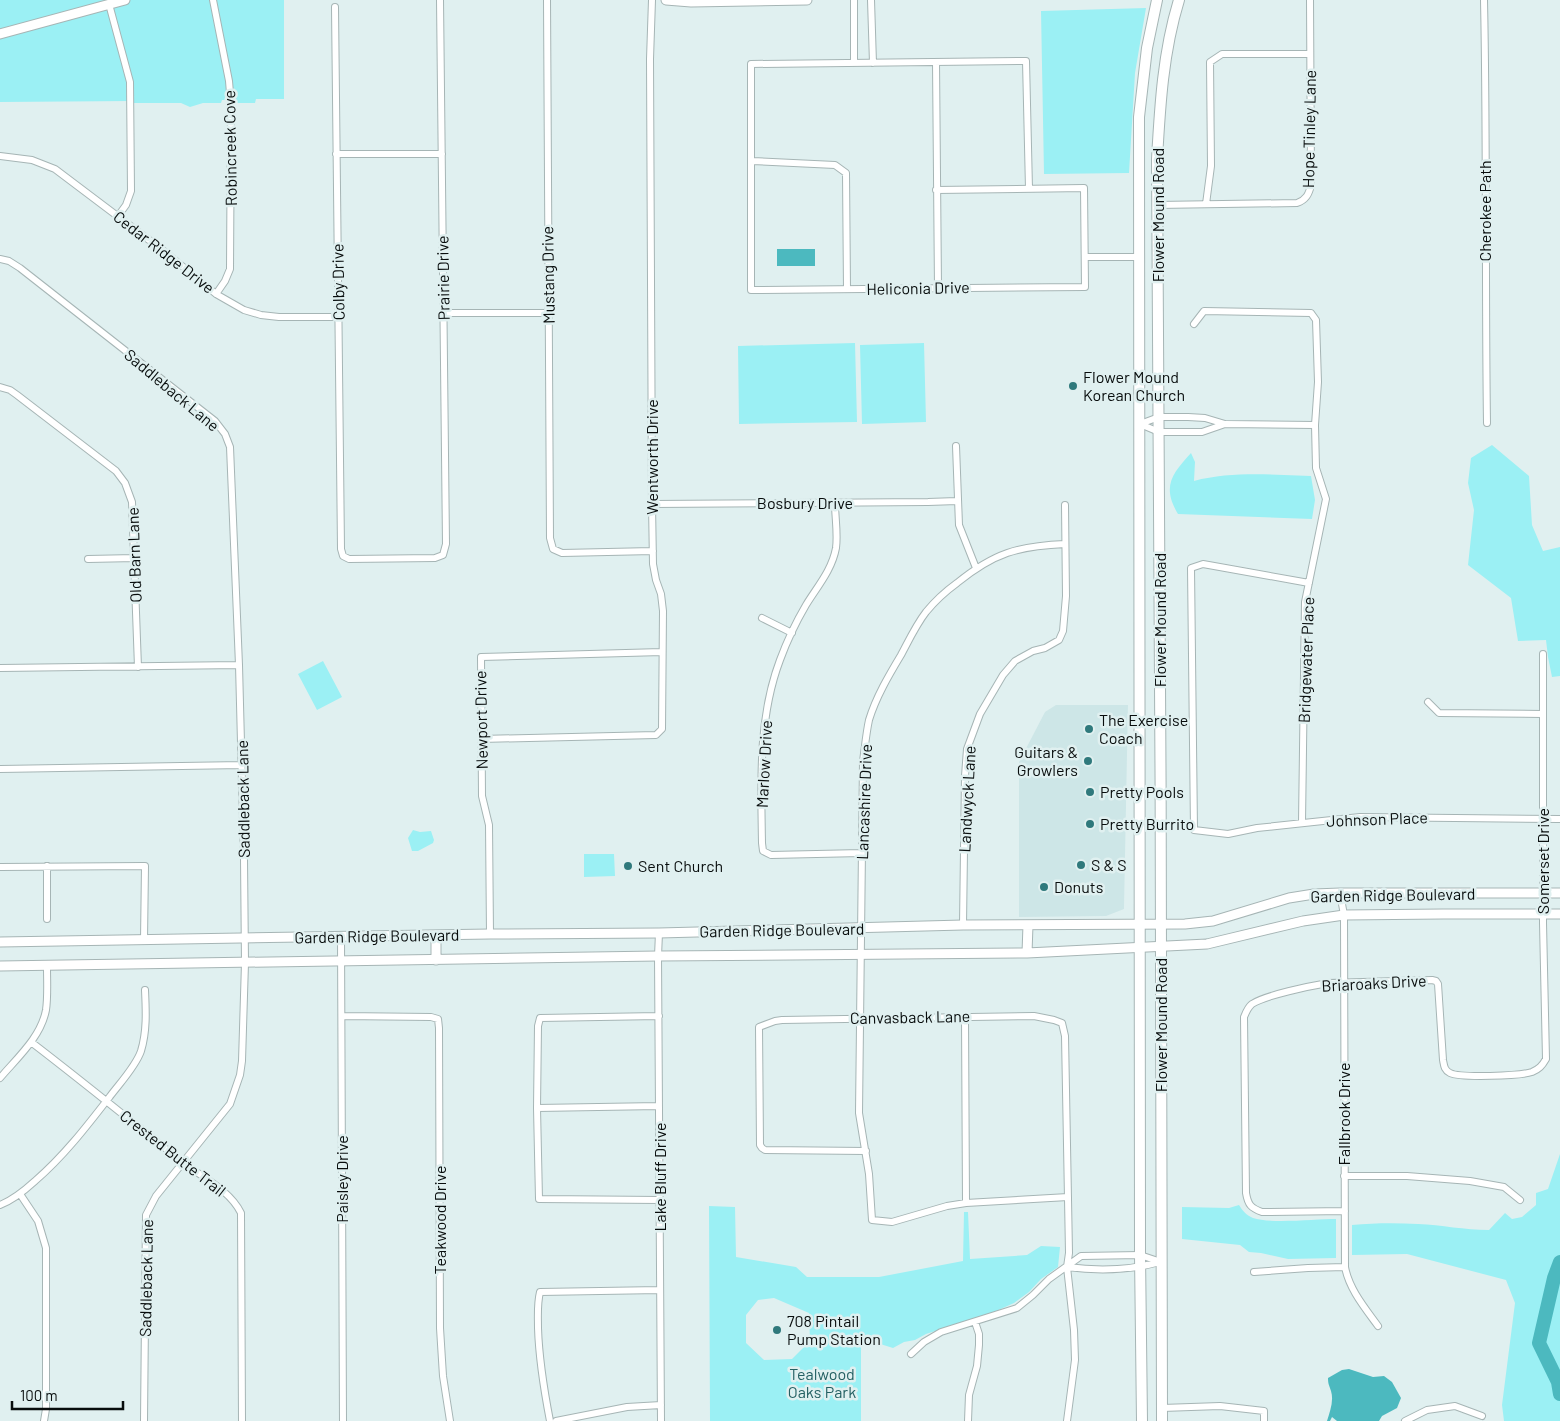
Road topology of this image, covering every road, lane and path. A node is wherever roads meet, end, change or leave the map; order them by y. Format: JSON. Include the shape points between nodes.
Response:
{"nodes":[{"id":1,"x":125,"y":0,"type":"edge"},
{"id":2,"x":213,"y":0,"type":"edge"},
{"id":3,"x":440,"y":0,"type":"edge"},
{"id":4,"x":547,"y":0,"type":"edge"},
{"id":5,"x":652,"y":0,"type":"edge"},
{"id":6,"x":666,"y":0,"type":"edge"},
{"id":7,"x":807,"y":0,"type":"edge"},
{"id":8,"x":854,"y":0,"type":"edge"},
{"id":9,"x":871,"y":0,"type":"edge"},
{"id":10,"x":1157,"y":0,"type":"edge"},
{"id":11,"x":1179,"y":0,"type":"edge"},
{"id":12,"x":1310,"y":0,"type":"edge"},
{"id":13,"x":1484,"y":0,"type":"edge"},
{"id":14,"x":710,"y":1,"type":"edge"},
{"id":15,"x":109,"y":4,"type":"junction"},
{"id":16,"x":335,"y":7,"type":"dead end"},
{"id":17,"x":0,"y":34,"type":"edge"},
{"id":18,"x":1310,"y":54,"type":"junction"},
{"id":19,"x":936,"y":62,"type":"junction"},
{"id":20,"x":854,"y":63,"type":"junction"},
{"id":21,"x":873,"y":63,"type":"junction"},
{"id":22,"x":336,"y":154,"type":"junction"},
{"id":23,"x":442,"y":154,"type":"junction"},
{"id":24,"x":0,"y":156,"type":"edge"},
{"id":25,"x":752,"y":162,"type":"junction"},
{"id":26,"x":1028,"y":189,"type":"junction"},
{"id":27,"x":936,"y":190,"type":"junction"},
{"id":28,"x":1157,"y":204,"type":"junction"},
{"id":29,"x":1206,"y":204,"type":"junction"},
{"id":30,"x":118,"y":216,"type":"junction"},
{"id":31,"x":1140,"y":256,"type":"junction"},
{"id":32,"x":1085,"y":257,"type":"junction"},
{"id":33,"x":0,"y":259,"type":"edge"},
{"id":34,"x":938,"y":288,"type":"junction"},
{"id":35,"x":847,"y":289,"type":"junction"},
{"id":36,"x":216,"y":294,"type":"junction"},
{"id":37,"x":443,"y":313,"type":"junction"},
{"id":38,"x":548,"y":313,"type":"junction"},
{"id":39,"x":338,"y":317,"type":"junction"},
{"id":40,"x":1194,"y":324,"type":"dead end"},
{"id":41,"x":0,"y":387,"type":"edge"},
{"id":42,"x":1159,"y":417,"type":"junction"},
{"id":43,"x":1487,"y":423,"type":"dead end"},
{"id":44,"x":1140,"y":424,"type":"junction"},
{"id":45,"x":1225,"y":424,"type":"junction"},
{"id":46,"x":1314,"y":425,"type":"junction"},
{"id":47,"x":1159,"y":432,"type":"junction"},
{"id":48,"x":956,"y":446,"type":"dead end"},
{"id":49,"x":957,"y":501,"type":"junction"},
{"id":50,"x":835,"y":503,"type":"junction"},
{"id":51,"x":652,"y":504,"type":"junction"},
{"id":52,"x":1065,"y":505,"type":"dead end"},
{"id":53,"x":1066,"y":544,"type":"junction"},
{"id":54,"x":653,"y":551,"type":"junction"},
{"id":55,"x":343,"y":556,"type":"joint"},
{"id":56,"x":134,"y":558,"type":"junction"},
{"id":57,"x":88,"y":559,"type":"dead end"},
{"id":58,"x":976,"y":568,"type":"junction"},
{"id":59,"x":1309,"y":582,"type":"junction"},
{"id":60,"x":762,"y":618,"type":"dead end"},
{"id":61,"x":792,"y":633,"type":"junction"},
{"id":62,"x":662,"y":652,"type":"junction"},
{"id":63,"x":1543,"y":654,"type":"dead end"},
{"id":64,"x":239,"y":665,"type":"junction"},
{"id":65,"x":138,"y":667,"type":"junction"},
{"id":66,"x":0,"y":668,"type":"edge"},
{"id":67,"x":1428,"y":702,"type":"dead end"},
{"id":68,"x":1543,"y":714,"type":"junction"},
{"id":69,"x":481,"y":739,"type":"junction"},
{"id":70,"x":242,"y":765,"type":"junction"},
{"id":71,"x":0,"y":769,"type":"edge"},
{"id":72,"x":1543,"y":818,"type":"junction"},
{"id":73,"x":1560,"y":819,"type":"edge"},
{"id":74,"x":1302,"y":823,"type":"junction"},
{"id":75,"x":862,"y":853,"type":"junction"},
{"id":76,"x":47,"y":866,"type":"junction"},
{"id":77,"x":0,"y":867,"type":"edge"},
{"id":78,"x":1340,"y":893,"type":"junction"},
{"id":79,"x":1543,"y":893,"type":"junction"},
{"id":80,"x":1560,"y":893,"type":"edge"},
{"id":81,"x":1543,"y":914,"type":"junction"},
{"id":82,"x":1560,"y":914,"type":"edge"},
{"id":83,"x":1344,"y":915,"type":"junction"},
{"id":84,"x":47,"y":919,"type":"dead end"},
{"id":85,"x":1140,"y":924,"type":"junction"},
{"id":86,"x":1161,"y":924,"type":"junction"},
{"id":87,"x":964,"y":925,"type":"junction"},
{"id":88,"x":1028,"y":925,"type":"junction"},
{"id":89,"x":861,"y":928,"type":"junction"},
{"id":90,"x":659,"y":933,"type":"junction"},
{"id":91,"x":490,"y":934,"type":"junction"},
{"id":92,"x":436,"y":935,"type":"junction"},
{"id":93,"x":341,"y":936,"type":"junction"},
{"id":94,"x":245,"y":938,"type":"junction"},
{"id":95,"x":144,"y":940,"type":"junction"},
{"id":96,"x":0,"y":942,"type":"edge"},
{"id":97,"x":1162,"y":946,"type":"junction"},
{"id":98,"x":1140,"y":947,"type":"junction"},
{"id":99,"x":1027,"y":953,"type":"junction"},
{"id":100,"x":860,"y":954,"type":"junction"},
{"id":101,"x":658,"y":956,"type":"junction"},
{"id":102,"x":436,"y":960,"type":"junction"},
{"id":103,"x":342,"y":962,"type":"junction"},
{"id":104,"x":245,"y":963,"type":"junction"},
{"id":105,"x":0,"y":966,"type":"edge"},
{"id":106,"x":47,"y":967,"type":"junction"},
{"id":107,"x":1343,"y":983,"type":"junction"},
{"id":108,"x":145,"y":990,"type":"dead end"},
{"id":109,"x":342,"y":1016,"type":"junction"},
{"id":110,"x":659,"y":1016,"type":"junction"},
{"id":111,"x":965,"y":1017,"type":"junction"},
{"id":112,"x":860,"y":1018,"type":"junction"},
{"id":113,"x":31,"y":1042,"type":"junction"},
{"id":114,"x":1541,"y":1067,"type":"joint"},
{"id":115,"x":0,"y":1078,"type":"edge"},
{"id":116,"x":107,"y":1101,"type":"junction"},
{"id":117,"x":659,"y":1106,"type":"junction"},
{"id":118,"x":537,"y":1108,"type":"junction"},
{"id":119,"x":866,"y":1152,"type":"junction"},
{"id":120,"x":183,"y":1163,"type":"junction"},
{"id":121,"x":1344,"y":1176,"type":"junction"},
{"id":122,"x":20,"y":1194,"type":"junction"},
{"id":123,"x":1068,"y":1197,"type":"junction"},
{"id":124,"x":660,"y":1200,"type":"junction"},
{"id":125,"x":1520,"y":1200,"type":"dead end"},
{"id":126,"x":966,"y":1203,"type":"junction"},
{"id":127,"x":0,"y":1205,"type":"edge"},
{"id":128,"x":1345,"y":1212,"type":"junction"},
{"id":129,"x":1140,"y":1255,"type":"junction"},
{"id":130,"x":1161,"y":1262,"type":"junction"},
{"id":131,"x":1067,"y":1267,"type":"junction"},
{"id":132,"x":1140,"y":1267,"type":"junction"},
{"id":133,"x":1345,"y":1267,"type":"junction"},
{"id":134,"x":1254,"y":1272,"type":"dead end"},
{"id":135,"x":660,"y":1290,"type":"junction"},
{"id":136,"x":975,"y":1322,"type":"junction"},
{"id":137,"x":1378,"y":1326,"type":"dead end"},
{"id":138,"x":911,"y":1354,"type":"dead end"},
{"id":139,"x":661,"y":1405,"type":"junction"},
{"id":140,"x":1162,"y":1408,"type":"junction"},
{"id":141,"x":1482,"y":1416,"type":"dead end"},
{"id":142,"x":44,"y":1421,"type":"edge"},
{"id":143,"x":144,"y":1421,"type":"edge"},
{"id":144,"x":242,"y":1421,"type":"edge"},
{"id":145,"x":343,"y":1421,"type":"edge"},
{"id":146,"x":450,"y":1421,"type":"edge"},
{"id":147,"x":550,"y":1421,"type":"edge"},
{"id":148,"x":556,"y":1421,"type":"edge"},
{"id":149,"x":661,"y":1421,"type":"edge"},
{"id":150,"x":968,"y":1421,"type":"edge"},
{"id":151,"x":1067,"y":1421,"type":"edge"},
{"id":152,"x":1142,"y":1421,"type":"edge"},
{"id":153,"x":1162,"y":1421,"type":"edge"},
{"id":154,"x":1264,"y":1421,"type":"edge"},
{"id":155,"x":1404,"y":1421,"type":"edge"}],
"edges":[{"from":1,"to":15,"type":"main road"},
{"from":2,"to":36,"type":"street","name":"Robincreek Cove","via":[[231,105],[230,269]]},
{"from":3,"to":23,"type":"street","name":"Prairie Drive"},
{"from":4,"to":38,"type":"street","name":"Mustang Drive"},
{"from":5,"to":51,"type":"street","name":"Wentworth Drive"},
{"from":6,"to":14,"type":"main road"},
{"from":7,"to":14,"type":"main road"},
{"from":8,"to":20,"type":"street"},
{"from":9,"to":21,"type":"street"},
{"from":10,"to":31,"type":"main road","name":"Flower Mound Road","via":[[1147,48],[1139,117]]},
{"from":11,"to":28,"type":"main road","name":"Flower Mound Road","via":[[1167,46],[1160,98]]},
{"from":12,"to":18,"type":"street","name":"Hope Tinley Lane"},
{"from":13,"to":43,"type":"street","name":"Cherokee Path"},
{"from":15,"to":17,"type":"main road"},
{"from":15,"to":30,"type":"street","via":[[131,90],[131,191]]},
{"from":16,"to":22,"type":"street","name":"Colby Drive"},
{"from":18,"to":29,"type":"street","via":[[1222,54],[1210,62],[1211,166]]},
{"from":18,"to":29,"type":"street","name":"Hope Tinley Lane","via":[[1309,194],[1297,203]]},
{"from":19,"to":21,"type":"street"},
{"from":19,"to":26,"type":"street","via":[[1026,61]]},
{"from":19,"to":27,"type":"street"},
{"from":20,"to":21,"type":"street"},
{"from":20,"to":25,"type":"street","via":[[751,64]]},
{"from":22,"to":23,"type":"street"},
{"from":22,"to":39,"type":"street","name":"Colby Drive"},
{"from":23,"to":37,"type":"street","name":"Prairie Drive"},
{"from":24,"to":30,"type":"street","name":"Cedar Ridge Drive","via":[[32,160],[55,169]]},
{"from":25,"to":35,"type":"street","via":[[835,165],[846,173]]},
{"from":25,"to":35,"type":"street","name":"Heliconia Drive","via":[[751,290]]},
{"from":26,"to":27,"type":"street"},
{"from":26,"to":32,"type":"street","via":[[1084,188]]},
{"from":27,"to":34,"type":"street"},
{"from":28,"to":29,"type":"street","name":"Hope Tinley Lane"},
{"from":28,"to":42,"type":"main road","name":"Flower Mound Road"},
{"from":30,"to":36,"type":"street","name":"Cedar Ridge Drive"},
{"from":31,"to":32,"type":"street"},
{"from":31,"to":44,"type":"main road","name":"Flower Mound Road"},
{"from":32,"to":34,"type":"street","name":"Heliconia Drive","via":[[1085,287]]},
{"from":33,"to":64,"type":"street","name":"Saddleback Lane","via":[[28,274],[215,421],[225,434],[232,461]]},
{"from":34,"to":35,"type":"street","name":"Heliconia Drive"},
{"from":36,"to":39,"type":"street","name":"Cedar Ridge Drive","via":[[244,310],[261,315]]},
{"from":37,"to":38,"type":"street"},
{"from":37,"to":55,"type":"street","name":"Prairie Drive","via":[[446,544],[443,555],[435,558],[357,559]]},
{"from":38,"to":54,"type":"street","name":"Mustang Drive","via":[[550,538],[553,549],[562,553]]},
{"from":39,"to":55,"type":"street","name":"Colby Drive","via":[[340,542]]},
{"from":40,"to":46,"type":"street","name":"Bridgewater Place","via":[[1204,311],[1311,313],[1316,320],[1318,382]]},
{"from":41,"to":56,"type":"street","name":"Old Barn Lane","via":[[18,395],[116,471],[132,502]]},
{"from":42,"to":44,"type":"street"},
{"from":42,"to":45,"type":"street","via":[[1205,418]]},
{"from":42,"to":47,"type":"main road","name":"Flower Mound Road"},
{"from":44,"to":47,"type":"street"},
{"from":44,"to":85,"type":"main road","name":"Flower Mound Road"},
{"from":45,"to":46,"type":"street"},
{"from":45,"to":47,"type":"street","via":[[1202,432]]},
{"from":46,"to":59,"type":"street","name":"Bridgewater Place","via":[[1316,468],[1326,499]]},
{"from":47,"to":86,"type":"main road","name":"Flower Mound Road"},
{"from":48,"to":49,"type":"street"},
{"from":49,"to":50,"type":"street","name":"Bosbury Drive"},
{"from":49,"to":58,"type":"street","via":[[960,531]]},
{"from":50,"to":51,"type":"street","name":"Bosbury Drive"},
{"from":50,"to":61,"type":"street","name":"Marlow Drive","via":[[834,556]]},
{"from":51,"to":54,"type":"street","name":"Wentworth Drive"},
{"from":52,"to":53,"type":"street","name":"Landwyck Lane"},
{"from":53,"to":58,"type":"street","name":"Lancashire Drive","via":[[1024,548],[999,555]]},
{"from":53,"to":87,"type":"street","name":"Landwyck Lane","via":[[1066,596],[1060,640],[1015,661],[986,702],[969,739],[965,776]]},
{"from":54,"to":62,"type":"street","name":"Wentworth Drive","via":[[663,611]]},
{"from":56,"to":57,"type":"street"},
{"from":56,"to":65,"type":"street","name":"Old Barn Lane"},
{"from":58,"to":75,"type":"street","name":"Lancashire Drive","via":[[927,610],[886,680],[874,708],[863,761]]},
{"from":59,"to":74,"type":"street","name":"Bridgewater Place","via":[[1305,602]]},
{"from":59,"to":74,"type":"street","name":"Johnson Place","via":[[1203,564],[1192,568],[1194,830],[1228,834]]},
{"from":60,"to":61,"type":"street"},
{"from":61,"to":75,"type":"street","name":"Marlow Drive","via":[[780,660],[767,708],[761,787],[763,850],[771,855]]},
{"from":62,"to":69,"type":"street","name":"Wentworth Drive","via":[[662,728],[656,735]]},
{"from":62,"to":69,"type":"street","name":"Newport Drive","via":[[481,657]]},
{"from":63,"to":68,"type":"street","name":"Somerset Drive"},
{"from":64,"to":65,"type":"street"},
{"from":64,"to":70,"type":"street","name":"Saddleback Lane"},
{"from":65,"to":66,"type":"street"},
{"from":67,"to":68,"type":"street","via":[[1439,713]]},
{"from":68,"to":72,"type":"street","name":"Somerset Drive"},
{"from":69,"to":91,"type":"street","name":"Newport Drive","via":[[482,796],[489,825]]},
{"from":70,"to":71,"type":"street"},
{"from":70,"to":94,"type":"street","name":"Saddleback Lane"},
{"from":72,"to":73,"type":"street","name":"Johnson Place"},
{"from":72,"to":74,"type":"street","name":"Johnson Place","via":[[1360,817]]},
{"from":72,"to":79,"type":"street","name":"Somerset Drive"},
{"from":75,"to":89,"type":"street","name":"Lancashire Drive"},
{"from":76,"to":77,"type":"street"},
{"from":76,"to":84,"type":"street"},
{"from":76,"to":95,"type":"street","via":[[145,866]]},
{"from":78,"to":79,"type":"main road","name":"Garden Ridge Boulevard"},
{"from":78,"to":83,"type":"street","name":"Fallbrook Drive"},
{"from":78,"to":86,"type":"main road","name":"Garden Ridge Boulevard","via":[[1289,898],[1213,921]]},
{"from":79,"to":80,"type":"main road","name":"Garden Ridge Boulevard"},
{"from":79,"to":81,"type":"street","name":"Somerset Drive"},
{"from":81,"to":82,"type":"main road","name":"Garden Ridge Boulevard"},
{"from":81,"to":83,"type":"main road","name":"Garden Ridge Boulevard"},
{"from":81,"to":114,"type":"street","name":"Somerset Drive","via":[[1546,1059]]},
{"from":83,"to":97,"type":"main road","name":"Garden Ridge Boulevard","via":[[1303,920],[1207,944]]},
{"from":83,"to":107,"type":"street","name":"Fallbrook Drive"},
{"from":85,"to":86,"type":"main road","name":"Garden Ridge Boulevard"},
{"from":85,"to":88,"type":"main road","name":"Garden Ridge Boulevard"},
{"from":85,"to":98,"type":"main road","name":"Flower Mound Road"},
{"from":86,"to":97,"type":"main road","name":"Flower Mound Road"},
{"from":87,"to":88,"type":"main road","name":"Garden Ridge Boulevard"},
{"from":87,"to":89,"type":"main road","name":"Garden Ridge Boulevard"},
{"from":88,"to":99,"type":"main road"},
{"from":89,"to":90,"type":"main road","name":"Garden Ridge Boulevard"},
{"from":89,"to":100,"type":"street","name":"Lancashire Drive"},
{"from":90,"to":91,"type":"main road","name":"Garden Ridge Boulevard"},
{"from":90,"to":101,"type":"street","name":"Lake Bluff Drive"},
{"from":91,"to":92,"type":"main road","name":"Garden Ridge Boulevard"},
{"from":92,"to":93,"type":"main road","name":"Garden Ridge Boulevard"},
{"from":92,"to":102,"type":"main road"},
{"from":93,"to":94,"type":"main road","name":"Garden Ridge Boulevard"},
{"from":93,"to":103,"type":"street","name":"Paisley Drive"},
{"from":94,"to":95,"type":"main road","name":"Garden Ridge Boulevard"},
{"from":94,"to":104,"type":"street","name":"Saddleback Lane"},
{"from":95,"to":96,"type":"main road","name":"Garden Ridge Boulevard"},
{"from":97,"to":98,"type":"main road","name":"Garden Ridge Boulevard"},
{"from":97,"to":130,"type":"main road","name":"Flower Mound Road"},
{"from":98,"to":99,"type":"main road","name":"Garden Ridge Boulevard"},
{"from":98,"to":129,"type":"main road","name":"Flower Mound Road"},
{"from":99,"to":100,"type":"main road","name":"Garden Ridge Boulevard"},
{"from":100,"to":101,"type":"main road","name":"Garden Ridge Boulevard"},
{"from":100,"to":112,"type":"street","name":"Lancashire Drive"},
{"from":101,"to":102,"type":"main road","name":"Garden Ridge Boulevard"},
{"from":101,"to":110,"type":"street","name":"Lake Bluff Drive"},
{"from":102,"to":103,"type":"main road","name":"Garden Ridge Boulevard"},
{"from":103,"to":104,"type":"main road","name":"Garden Ridge Boulevard"},
{"from":103,"to":109,"type":"street","name":"Paisley Drive"},
{"from":104,"to":106,"type":"main road","name":"Garden Ridge Boulevard"},
{"from":104,"to":120,"type":"street","name":"Saddleback Lane","via":[[242,1061],[236,1089],[230,1104]]},
{"from":105,"to":106,"type":"main road","name":"Garden Ridge Boulevard"},
{"from":106,"to":113,"type":"street","via":[[46,1010]]},
{"from":107,"to":114,"type":"street","name":"Briaroaks Drive","via":[[1436,981],[1443,1060],[1450,1074],[1516,1075]]},
{"from":107,"to":121,"type":"street","name":"Fallbrook Drive"},
{"from":107,"to":128,"type":"street","name":"Briaroaks Drive","via":[[1322,984],[1253,1003],[1244,1017],[1248,1203],[1262,1212]]},
{"from":108,"to":116,"type":"street","via":[[145,1035],[140,1054]]},
{"from":109,"to":145,"type":"street","name":"Paisley Drive"},
{"from":109,"to":146,"type":"street","name":"Teakwood Drive","via":[[438,1018],[440,1328]]},
{"from":110,"to":117,"type":"street","name":"Lake Bluff Drive"},
{"from":110,"to":118,"type":"street","via":[[540,1018]]},
{"from":111,"to":112,"type":"street","name":"Canvasback Lane"},
{"from":111,"to":123,"type":"street","name":"Canvasback Lane","via":[[1034,1016],[1062,1023],[1065,1036]]},
{"from":111,"to":126,"type":"street"},
{"from":112,"to":119,"type":"street","name":"Lancashire Drive","via":[[859,1113]]},
{"from":112,"to":119,"type":"street","name":"Canvasback Lane","via":[[782,1020],[759,1028],[760,1145],[765,1150]]},
{"from":113,"to":115,"type":"street"},
{"from":113,"to":116,"type":"street","name":"Crested Butte Trail"},
{"from":116,"to":120,"type":"street","name":"Crested Butte Trail"},
{"from":116,"to":122,"type":"street","via":[[67,1150]]},
{"from":117,"to":118,"type":"street"},
{"from":117,"to":124,"type":"street","name":"Lake Bluff Drive"},
{"from":118,"to":124,"type":"street","via":[[539,1199]]},
{"from":119,"to":126,"type":"street","name":"Lancashire Drive","via":[[872,1220],[892,1222]]},
{"from":120,"to":143,"type":"street","name":"Saddleback Lane","via":[[156,1196],[146,1215]]},
{"from":120,"to":144,"type":"street","name":"Crested Butte Trail","via":[[224,1192],[241,1213]]},
{"from":121,"to":125,"type":"street","via":[[1470,1181],[1504,1187]]},
{"from":121,"to":128,"type":"street","name":"Fallbrook Drive"},
{"from":122,"to":127,"type":"street"},
{"from":122,"to":142,"type":"street","via":[[38,1221],[46,1248]]},
{"from":123,"to":126,"type":"street"},
{"from":123,"to":131,"type":"street"},
{"from":124,"to":135,"type":"street","name":"Lake Bluff Drive"},
{"from":128,"to":133,"type":"street","name":"Fallbrook Drive"},
{"from":129,"to":130,"type":"street"},
{"from":129,"to":131,"type":"street","via":[[1081,1256]]},
{"from":129,"to":132,"type":"main road","name":"Flower Mound Road"},
{"from":130,"to":132,"type":"street"},
{"from":130,"to":140,"type":"main road","name":"Flower Mound Road"},
{"from":131,"to":132,"type":"street"},
{"from":131,"to":136,"type":"street","via":[[1017,1308]]},
{"from":131,"to":151,"type":"street","via":[[1075,1360]]},
{"from":132,"to":152,"type":"main road","name":"Flower Mound Road"},
{"from":133,"to":134,"type":"street"},
{"from":133,"to":137,"type":"street","name":"Fallbrook Drive","via":[[1354,1292]]},
{"from":135,"to":139,"type":"street","name":"Lake Bluff Drive"},
{"from":135,"to":147,"type":"street","via":[[540,1292],[539,1346]]},
{"from":136,"to":138,"type":"street","via":[[941,1332]]},
{"from":136,"to":150,"type":"street","via":[[980,1345],[969,1395]]},
{"from":139,"to":148,"type":"street","via":[[627,1407]]},
{"from":139,"to":149,"type":"street","name":"Lake Bluff Drive"},
{"from":140,"to":153,"type":"main road","name":"Flower Mound Road"},
{"from":140,"to":154,"type":"street","via":[[1220,1406],[1264,1411]]},
{"from":141,"to":155,"type":"street","via":[[1455,1406],[1427,1410]]}]}
